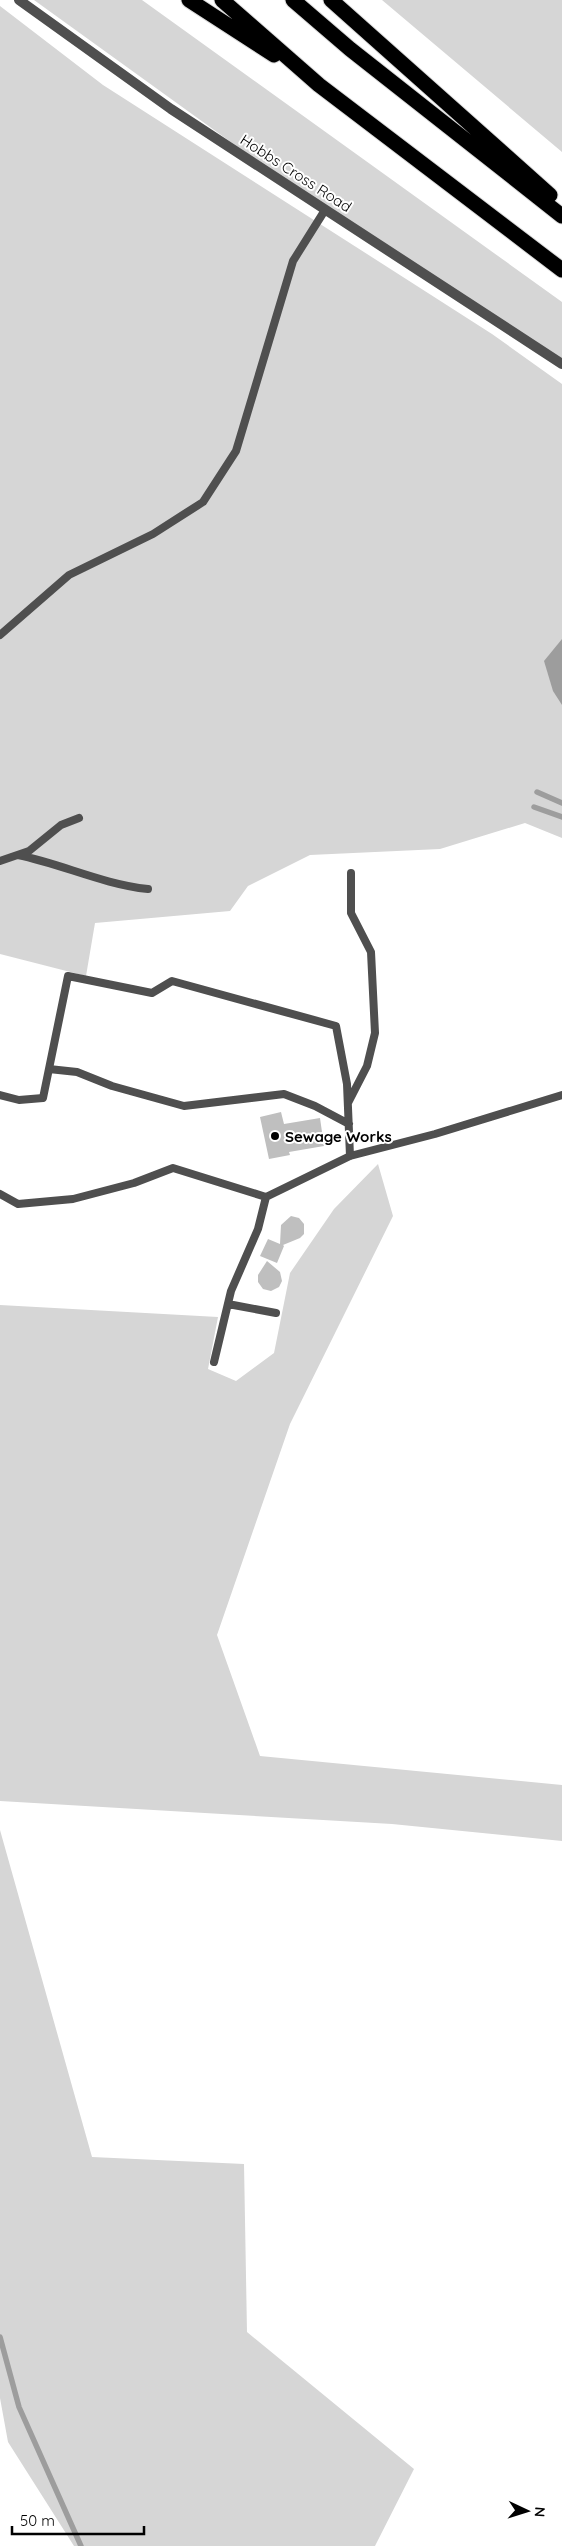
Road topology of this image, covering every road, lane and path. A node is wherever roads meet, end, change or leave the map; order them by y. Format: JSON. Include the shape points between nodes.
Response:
{"nodes":[{"id":1,"x":19,"y":0,"type":"edge"},
{"id":2,"x":188,"y":0,"type":"edge"},
{"id":3,"x":222,"y":0,"type":"edge"},
{"id":4,"x":293,"y":0,"type":"edge"},
{"id":5,"x":331,"y":0,"type":"edge"},
{"id":6,"x":319,"y":85,"type":"junction"},
{"id":7,"x":562,"y":205,"type":"edge"},
{"id":8,"x":325,"y":210,"type":"junction"},
{"id":9,"x":562,"y":216,"type":"edge"},
{"id":10,"x":562,"y":270,"type":"edge"},
{"id":11,"x":562,"y":364,"type":"edge"},
{"id":12,"x":0,"y":636,"type":"edge"},
{"id":13,"x":79,"y":818,"type":"dead end"},
{"id":14,"x":18,"y":855,"type":"junction"},
{"id":15,"x":0,"y":861,"type":"edge"},
{"id":16,"x":351,"y":873,"type":"dead end"},
{"id":17,"x":148,"y":889,"type":"dead end"},
{"id":18,"x":49,"y":1069,"type":"junction"},
{"id":19,"x":0,"y":1095,"type":"edge"},
{"id":20,"x":562,"y":1095,"type":"edge"},
{"id":21,"x":348,"y":1104,"type":"junction"},
{"id":22,"x":349,"y":1124,"type":"junction"},
{"id":23,"x":350,"y":1156,"type":"junction"},
{"id":24,"x":0,"y":1194,"type":"edge"},
{"id":25,"x":266,"y":1197,"type":"junction"},
{"id":26,"x":228,"y":1304,"type":"junction"},
{"id":27,"x":276,"y":1313,"type":"dead end"},
{"id":28,"x":214,"y":1362,"type":"dead end"}],
"edges":[{"from":1,"to":8,"type":"street","name":"Hobbs Cross Road","via":[[171,109]]},
{"from":2,"to":6,"type":"highway"},
{"from":3,"to":6,"type":"highway"},
{"from":4,"to":9,"type":"highway","via":[[350,49]]},
{"from":5,"to":7,"type":"highway"},
{"from":6,"to":10,"type":"highway"},
{"from":8,"to":11,"type":"street","name":"Hobbs Cross Road"},
{"from":8,"to":12,"type":"lane","via":[[293,261],[236,450],[203,502],[153,534],[69,575]]},
{"from":13,"to":14,"type":"lane","via":[[66,822],[29,851]]},
{"from":14,"to":15,"type":"lane"},
{"from":14,"to":17,"type":"lane","via":[[113,884]]},
{"from":16,"to":21,"type":"lane","via":[[350,913],[371,952],[375,1033],[367,1066]]},
{"from":18,"to":19,"type":"lane","via":[[43,1098],[19,1100]]},
{"from":18,"to":21,"type":"lane","via":[[68,976],[152,993],[172,981],[336,1026]]},
{"from":18,"to":22,"type":"lane","via":[[77,1072],[112,1086],[184,1106],[284,1094]]},
{"from":20,"to":23,"type":"lane"},
{"from":21,"to":22,"type":"lane"},
{"from":22,"to":23,"type":"lane"},
{"from":23,"to":25,"type":"lane"},
{"from":24,"to":25,"type":"lane","via":[[18,1204],[73,1199],[134,1183],[173,1168]]},
{"from":25,"to":26,"type":"lane","via":[[258,1229]]},
{"from":26,"to":27,"type":"lane"},
{"from":26,"to":28,"type":"lane"}]}
